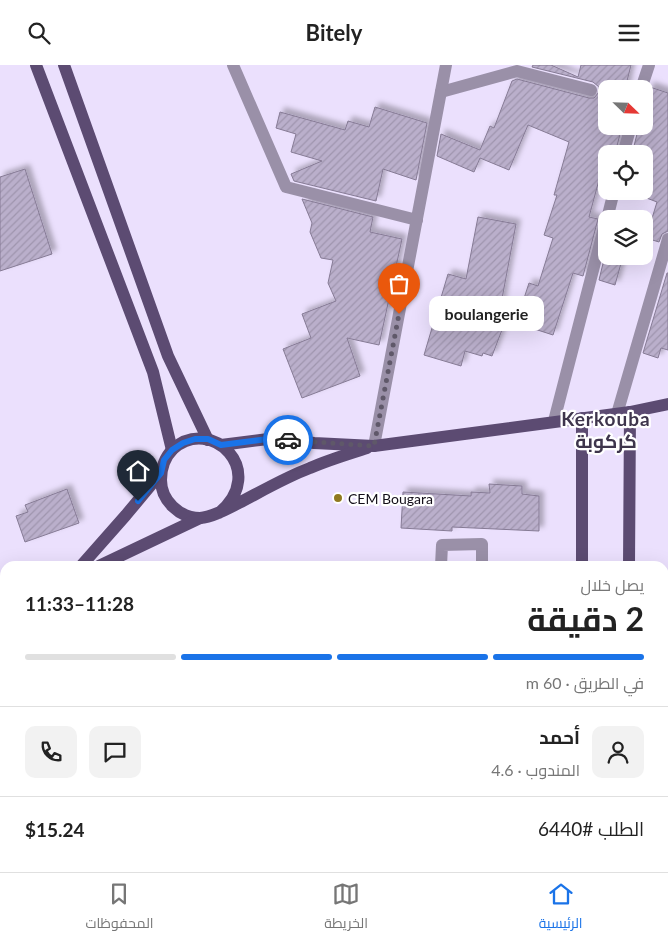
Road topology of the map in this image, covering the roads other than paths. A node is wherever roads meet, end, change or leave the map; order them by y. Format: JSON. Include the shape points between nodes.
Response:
{"nodes":[{"id":1,"x":36,"y":65,"type":"edge"},
{"id":2,"x":64,"y":65,"type":"edge"},
{"id":3,"x":233,"y":65,"type":"edge"},
{"id":4,"x":446,"y":65,"type":"edge"},
{"id":5,"x":649,"y":65,"type":"edge"},
{"id":6,"x":644,"y":80,"type":"edge"},
{"id":7,"x":591,"y":90,"type":"dead end"},
{"id":8,"x":442,"y":92,"type":"junction"},
{"id":9,"x":417,"y":220,"type":"junction"},
{"id":10,"x":668,"y":239,"type":"edge"},
{"id":11,"x":598,"y":250,"type":"edge"},
{"id":12,"x":668,"y":404,"type":"edge"},
{"id":13,"x":630,"y":412,"type":"junction"},
{"id":14,"x":617,"y":414,"type":"junction"},
{"id":15,"x":582,"y":418,"type":"junction"},
{"id":16,"x":554,"y":421,"type":"junction"},
{"id":17,"x":208,"y":439,"type":"junction"},
{"id":18,"x":221,"y":445,"type":"junction"},
{"id":19,"x":374,"y":446,"type":"junction"},
{"id":20,"x":172,"y":450,"type":"junction"},
{"id":21,"x":161,"y":473,"type":"junction"},
{"id":22,"x":219,"y":513,"type":"junction"},
{"id":23,"x":200,"y":518,"type":"junction"},
{"id":24,"x":85,"y":561,"type":"edge"},
{"id":25,"x":109,"y":561,"type":"edge"},
{"id":26,"x":441,"y":561,"type":"edge"},
{"id":27,"x":482,"y":561,"type":"edge"},
{"id":28,"x":582,"y":561,"type":"edge"},
{"id":29,"x":629,"y":561,"type":"edge"}],
"edges":[{"from":1,"to":20,"type":"main road","via":[[153,372]]},
{"from":2,"to":17,"type":"main road","via":[[168,356]]},
{"from":3,"to":9,"type":"street","via":[[286,187]]},
{"from":4,"to":8,"type":"street"},
{"from":5,"to":6,"type":"street"},
{"from":7,"to":8,"type":"street","via":[[517,71]]},
{"from":8,"to":9,"type":"street"},
{"from":9,"to":19,"type":"street"},
{"from":10,"to":14,"type":"street"},
{"from":11,"to":16,"type":"street"},
{"from":12,"to":13,"type":"main road"},
{"from":13,"to":14,"type":"main road"},
{"from":13,"to":29,"type":"main road"},
{"from":14,"to":15,"type":"main road"},
{"from":15,"to":16,"type":"main road"},
{"from":15,"to":28,"type":"main road"},
{"from":16,"to":19,"type":"main road"},
{"from":17,"to":18,"type":"main road"},
{"from":17,"to":20,"type":"main road","via":[[195,439]]},
{"from":18,"to":19,"type":"main road","via":[[276,438]]},
{"from":18,"to":22,"type":"main road","via":[[231,454],[239,479],[236,493]]},
{"from":19,"to":22,"type":"main road","via":[[309,468]]},
{"from":20,"to":21,"type":"main road","via":[[164,460]]},
{"from":21,"to":23,"type":"main road","via":[[161,487],[166,499],[181,513]]},
{"from":21,"to":24,"type":"main road"},
{"from":22,"to":23,"type":"main road"},
{"from":23,"to":25,"type":"main road"},
{"from":26,"to":27,"type":"street","via":[[442,545],[482,544]]}]}
